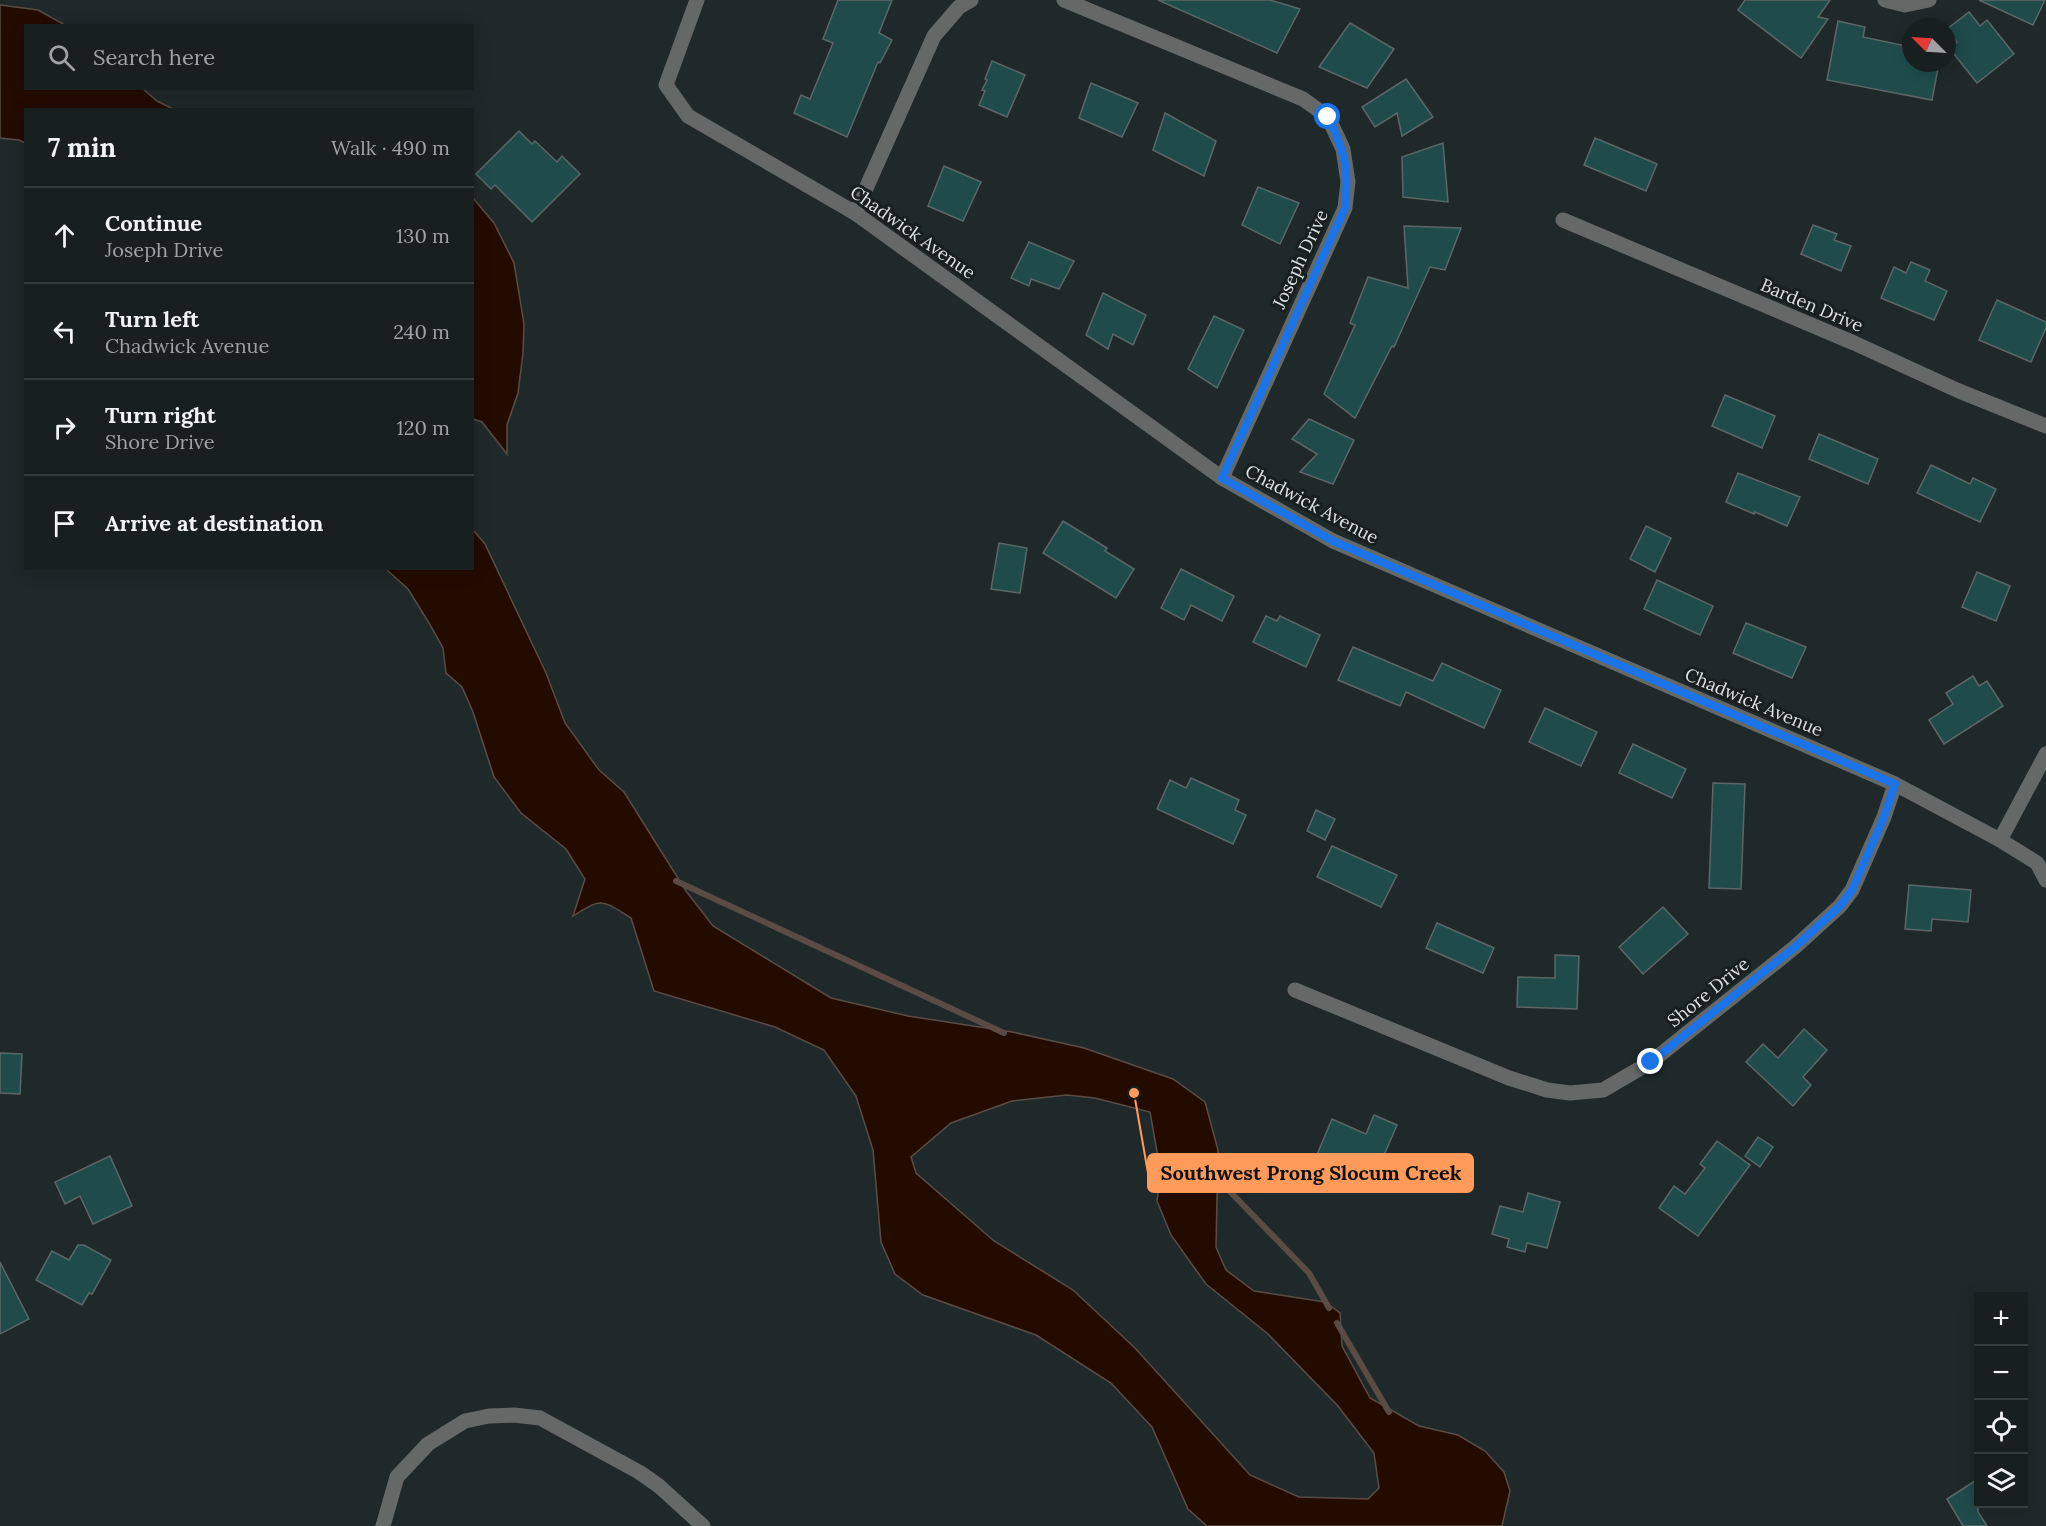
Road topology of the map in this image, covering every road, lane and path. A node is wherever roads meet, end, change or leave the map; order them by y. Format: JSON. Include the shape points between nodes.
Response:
{"nodes":[{"id":1,"x":698,"y":0,"type":"edge"},
{"id":2,"x":970,"y":0,"type":"edge"},
{"id":3,"x":1064,"y":0,"type":"edge"},
{"id":4,"x":1885,"y":0,"type":"edge"},
{"id":5,"x":1929,"y":0,"type":"edge"},
{"id":6,"x":855,"y":213,"type":"junction"},
{"id":7,"x":1563,"y":220,"type":"dead end"},
{"id":8,"x":2046,"y":426,"type":"edge"},
{"id":9,"x":1222,"y":478,"type":"junction"},
{"id":10,"x":2046,"y":754,"type":"edge"},
{"id":11,"x":1895,"y":784,"type":"junction"},
{"id":12,"x":2000,"y":840,"type":"junction"},
{"id":13,"x":2046,"y":880,"type":"edge"},
{"id":14,"x":1296,"y":990,"type":"dead end"},
{"id":15,"x":383,"y":1526,"type":"edge"},
{"id":16,"x":703,"y":1526,"type":"edge"}],
"edges":[{"from":1,"to":6,"type":"street","name":"Chadwick Avenue","via":[[666,85],[688,116]]},
{"from":2,"to":6,"type":"street","via":[[934,36]]},
{"from":3,"to":9,"type":"street","name":"Joseph Drive","via":[[1303,99],[1328,117],[1343,149],[1348,182],[1345,208]]},
{"from":4,"to":5,"type":"street","via":[[1905,5]]},
{"from":6,"to":9,"type":"street","name":"Chadwick Avenue"},
{"from":7,"to":8,"type":"street","name":"Barden Drive"},
{"from":9,"to":11,"type":"street","name":"Chadwick Avenue","via":[[1333,541]]},
{"from":10,"to":12,"type":"street"},
{"from":11,"to":12,"type":"street","name":"Chadwick Avenue"},
{"from":11,"to":14,"type":"street","name":"Shore Drive","via":[[1852,890],[1840,906],[1651,1062],[1603,1090],[1546,1090],[1509,1078]]},
{"from":12,"to":13,"type":"street","name":"Chadwick Avenue","via":[[2037,863]]},
{"from":15,"to":16,"type":"street","via":[[397,1477],[428,1444],[465,1421],[514,1415],[540,1418],[639,1472]]}]}
